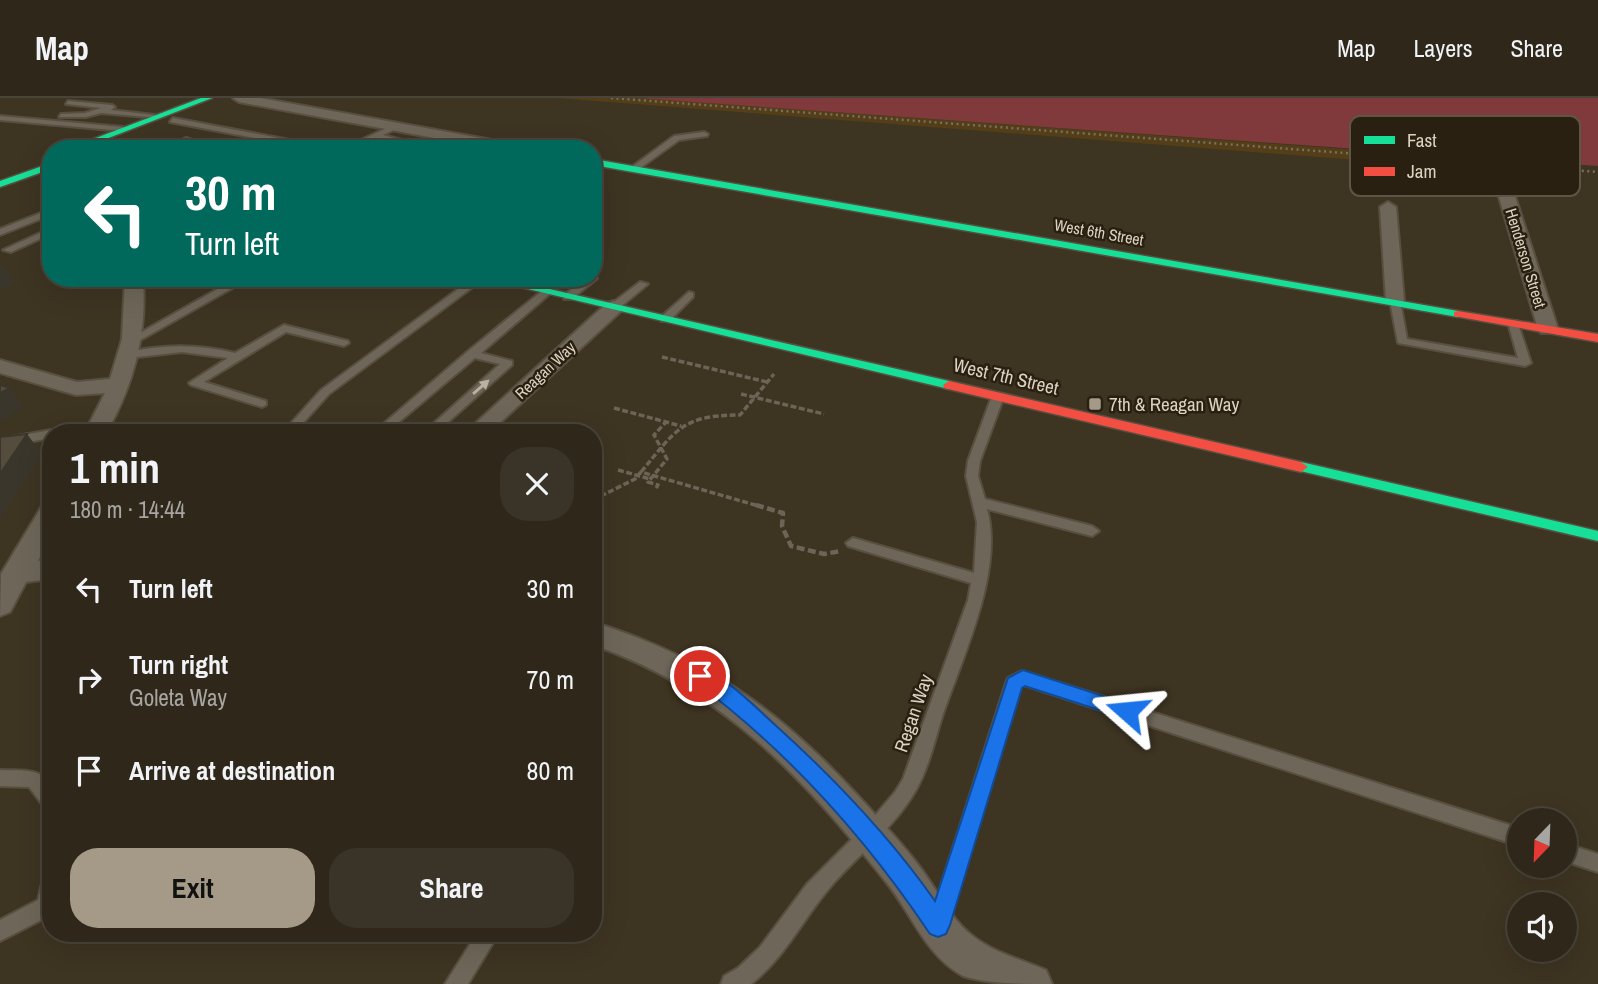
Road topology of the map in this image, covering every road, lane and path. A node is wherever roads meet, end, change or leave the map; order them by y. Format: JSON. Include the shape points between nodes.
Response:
{"nodes":[{"id":1,"x":79,"y":98,"type":"edge"},
{"id":2,"x":209,"y":98,"type":"edge"},
{"id":3,"x":229,"y":98,"type":"edge"},
{"id":4,"x":239,"y":98,"type":"edge"},
{"id":5,"x":68,"y":103,"type":"junction"},
{"id":6,"x":51,"y":110,"type":"dead end"},
{"id":7,"x":103,"y":111,"type":"junction"},
{"id":8,"x":0,"y":118,"type":"edge"},
{"id":9,"x":166,"y":118,"type":"junction"},
{"id":10,"x":26,"y":121,"type":"junction"},
{"id":11,"x":393,"y":127,"type":"junction"},
{"id":12,"x":704,"y":134,"type":"dead end"},
{"id":13,"x":375,"y":135,"type":"junction"},
{"id":14,"x":128,"y":139,"type":"edge"},
{"id":15,"x":279,"y":140,"type":"edge"},
{"id":16,"x":365,"y":140,"type":"edge"},
{"id":17,"x":398,"y":140,"type":"edge"},
{"id":18,"x":467,"y":140,"type":"edge"},
{"id":19,"x":42,"y":161,"type":"edge"},
{"id":20,"x":602,"y":164,"type":"edge"},
{"id":21,"x":0,"y":166,"type":"edge"},
{"id":22,"x":42,"y":168,"type":"edge"},
{"id":23,"x":633,"y":169,"type":"junction"},
{"id":24,"x":10,"y":177,"type":"edge"},
{"id":25,"x":42,"y":183,"type":"edge"},
{"id":26,"x":42,"y":183,"type":"edge"},
{"id":27,"x":1507,"y":196,"type":"edge"},
{"id":28,"x":1388,"y":207,"type":"dead end"},
{"id":29,"x":42,"y":216,"type":"edge"},
{"id":30,"x":0,"y":232,"type":"edge"},
{"id":31,"x":42,"y":235,"type":"edge"},
{"id":32,"x":8,"y":250,"type":"dead end"},
{"id":33,"x":643,"y":284,"type":"dead end"},
{"id":34,"x":135,"y":287,"type":"edge"},
{"id":35,"x":230,"y":287,"type":"edge"},
{"id":36,"x":468,"y":287,"type":"edge"},
{"id":37,"x":526,"y":287,"type":"edge"},
{"id":38,"x":580,"y":287,"type":"edge"},
{"id":39,"x":547,"y":292,"type":"junction"},
{"id":40,"x":690,"y":295,"type":"dead end"},
{"id":41,"x":568,"y":297,"type":"junction"},
{"id":42,"x":1395,"y":301,"type":"junction"},
{"id":43,"x":614,"y":307,"type":"junction"},
{"id":44,"x":665,"y":319,"type":"junction"},
{"id":45,"x":1513,"y":323,"type":"junction"},
{"id":46,"x":1549,"y":329,"type":"junction"},
{"id":47,"x":1598,"y":338,"type":"edge"},
{"id":48,"x":344,"y":343,"type":"dead end"},
{"id":49,"x":129,"y":348,"type":"junction"},
{"id":50,"x":471,"y":354,"type":"junction"},
{"id":51,"x":237,"y":357,"type":"junction"},
{"id":52,"x":662,"y":357,"type":"dead end"},
{"id":53,"x":0,"y":366,"type":"edge"},
{"id":54,"x":774,"y":374,"type":"dead end"},
{"id":55,"x":767,"y":382,"type":"junction"},
{"id":56,"x":120,"y":385,"type":"junction"},
{"id":57,"x":741,"y":394,"type":"dead end"},
{"id":58,"x":998,"y":396,"type":"junction"},
{"id":59,"x":754,"y":397,"type":"junction"},
{"id":60,"x":262,"y":403,"type":"dead end"},
{"id":61,"x":614,"y":408,"type":"dead end"},
{"id":62,"x":824,"y":414,"type":"dead end"},
{"id":63,"x":666,"y":422,"type":"junction"},
{"id":64,"x":100,"y":424,"type":"edge"},
{"id":65,"x":296,"y":424,"type":"edge"},
{"id":66,"x":390,"y":424,"type":"edge"},
{"id":67,"x":439,"y":424,"type":"edge"},
{"id":68,"x":486,"y":424,"type":"edge"},
{"id":69,"x":681,"y":426,"type":"junction"},
{"id":70,"x":42,"y":436,"type":"edge"},
{"id":71,"x":0,"y":443,"type":"edge"},
{"id":72,"x":662,"y":449,"type":"junction"},
{"id":73,"x":618,"y":470,"type":"dead end"},
{"id":74,"x":640,"y":474,"type":"junction"},
{"id":75,"x":651,"y":477,"type":"junction"},
{"id":76,"x":656,"y":488,"type":"dead end"},
{"id":77,"x":602,"y":495,"type":"edge"},
{"id":78,"x":978,"y":502,"type":"junction"},
{"id":79,"x":42,"y":528,"type":"edge"},
{"id":80,"x":1092,"y":531,"type":"dead end"},
{"id":81,"x":1598,"y":536,"type":"edge"},
{"id":82,"x":853,"y":543,"type":"joint"},
{"id":83,"x":42,"y":573,"type":"edge"},
{"id":84,"x":979,"y":580,"type":"junction"},
{"id":85,"x":6,"y":590,"type":"edge"},
{"id":86,"x":602,"y":636,"type":"edge"},
{"id":87,"x":0,"y":778,"type":"edge"},
{"id":88,"x":42,"y":790,"type":"edge"},
{"id":89,"x":1507,"y":833,"type":"edge"},
{"id":90,"x":869,"y":835,"type":"junction"},
{"id":91,"x":1577,"y":856,"type":"edge"},
{"id":92,"x":1598,"y":863,"type":"edge"},
{"id":93,"x":42,"y":909,"type":"edge"},
{"id":94,"x":938,"y":925,"type":"junction"},
{"id":95,"x":0,"y":931,"type":"edge"},
{"id":96,"x":483,"y":942,"type":"edge"},
{"id":97,"x":456,"y":984,"type":"edge"},
{"id":98,"x":732,"y":984,"type":"edge"},
{"id":99,"x":1032,"y":984,"type":"edge"}],
"edges":[{"from":1,"to":5,"type":"lane"},
{"from":2,"to":9,"type":"street"},
{"from":2,"to":14,"type":"street","via":[[210,102],[146,125]]},
{"from":3,"to":9,"type":"street"},
{"from":4,"to":11,"type":"street"},
{"from":5,"to":6,"type":"lane"},
{"from":5,"to":7,"type":"lane","via":[[112,107]]},
{"from":7,"to":9,"type":"lane"},
{"from":7,"to":10,"type":"lane","via":[[78,116],[42,114]]},
{"from":8,"to":10,"type":"lane"},
{"from":9,"to":14,"type":"street"},
{"from":9,"to":15,"type":"lane"},
{"from":10,"to":14,"type":"lane"},
{"from":11,"to":13,"type":"lane"},
{"from":11,"to":18,"type":"street"},
{"from":12,"to":23,"type":"lane","via":[[677,138]]},
{"from":13,"to":16,"type":"lane"},
{"from":13,"to":17,"type":"lane"},
{"from":19,"to":24,"type":"street"},
{"from":20,"to":23,"type":"street","name":"West 6th Street"},
{"from":21,"to":24,"type":"street"},
{"from":22,"to":24,"type":"street"},
{"from":23,"to":42,"type":"street","name":"West 6th Street"},
{"from":24,"to":25,"type":"street"},
{"from":24,"to":26,"type":"street"},
{"from":27,"to":46,"type":"street","name":"Henderson Street"},
{"from":28,"to":42,"type":"street"},
{"from":29,"to":30,"type":"lane"},
{"from":31,"to":32,"type":"lane"},
{"from":33,"to":43,"type":"lane"},
{"from":34,"to":49,"type":"street","via":[[137,308]]},
{"from":35,"to":49,"type":"lane"},
{"from":36,"to":65,"type":"lane","via":[[325,392]]},
{"from":37,"to":39,"type":"street","name":"West 7th Street"},
{"from":38,"to":41,"type":"lane"},
{"from":39,"to":41,"type":"street","name":"West 7th Street"},
{"from":39,"to":50,"type":"lane"},
{"from":40,"to":44,"type":"lane"},
{"from":41,"to":43,"type":"street","name":"West 7th Street"},
{"from":42,"to":45,"type":"street","name":"West 6th Street"},
{"from":42,"to":45,"type":"lane","via":[[1402,341],[1525,363]]},
{"from":43,"to":44,"type":"street","name":"West 7th Street"},
{"from":43,"to":68,"type":"street","name":"Reagan Way"},
{"from":44,"to":58,"type":"street","name":"West 7th Street"},
{"from":45,"to":46,"type":"street","name":"West 6th Street"},
{"from":46,"to":47,"type":"street","name":"West 6th Street"},
{"from":48,"to":51,"type":"lane","via":[[284,328]]},
{"from":49,"to":51,"type":"lane","via":[[201,347]]},
{"from":49,"to":56,"type":"street"},
{"from":50,"to":66,"type":"lane"},
{"from":67,"to":50,"type":"lane","one_way":true,"via":[[508,363]]},
{"from":51,"to":60,"type":"lane","via":[[195,383]]},
{"from":52,"to":55,"type":"path"},
{"from":53,"to":56,"type":"street","via":[[76,389]]},
{"from":54,"to":55,"type":"path"},
{"from":55,"to":59,"type":"path"},
{"from":56,"to":64,"type":"street"},
{"from":57,"to":59,"type":"path"},
{"from":58,"to":78,"type":"lane","name":"Regan Way","via":[[974,461]]},
{"from":58,"to":81,"type":"street","name":"West 7th Street"},
{"from":59,"to":62,"type":"path"},
{"from":59,"to":69,"type":"path","via":[[740,415],[708,414]]},
{"from":61,"to":63,"type":"path"},
{"from":63,"to":69,"type":"path"},
{"from":63,"to":72,"type":"path","via":[[654,435]]},
{"from":69,"to":72,"type":"path"},
{"from":70,"to":71,"type":"lane"},
{"from":72,"to":74,"type":"path"},
{"from":72,"to":75,"type":"path","via":[[667,459]]},
{"from":73,"to":74,"type":"path"},
{"from":74,"to":75,"type":"path"},
{"from":74,"to":77,"type":"path"},
{"from":75,"to":76,"type":"path","via":[[648,481],[658,485]]},
{"from":75,"to":82,"type":"path","via":[[783,513],[782,526],[791,546],[824,554],[844,551]]},
{"from":78,"to":80,"type":"lane"},
{"from":78,"to":84,"type":"lane","name":"Regan Way","via":[[985,542]]},
{"from":79,"to":85,"type":"street"},
{"from":82,"to":84,"type":"lane"},
{"from":83,"to":85,"type":"street"},
{"from":84,"to":90,"type":"lane","name":"Regan Way","via":[[911,782],[900,802]]},
{"from":86,"to":90,"type":"street","via":[[681,666],[732,699],[799,757]]},
{"from":87,"to":88,"type":"lane","via":[[34,779]]},
{"from":89,"to":94,"type":"lane","via":[[1023,677],[1014,683]]},
{"from":90,"to":94,"type":"street"},
{"from":90,"to":98,"type":"lane","name":"Regan Way","via":[[814,890],[769,954]]},
{"from":91,"to":92,"type":"lane"},
{"from":93,"to":95,"type":"lane"},
{"from":94,"to":99,"type":"street","via":[[968,957]]},
{"from":96,"to":97,"type":"lane"}]}
